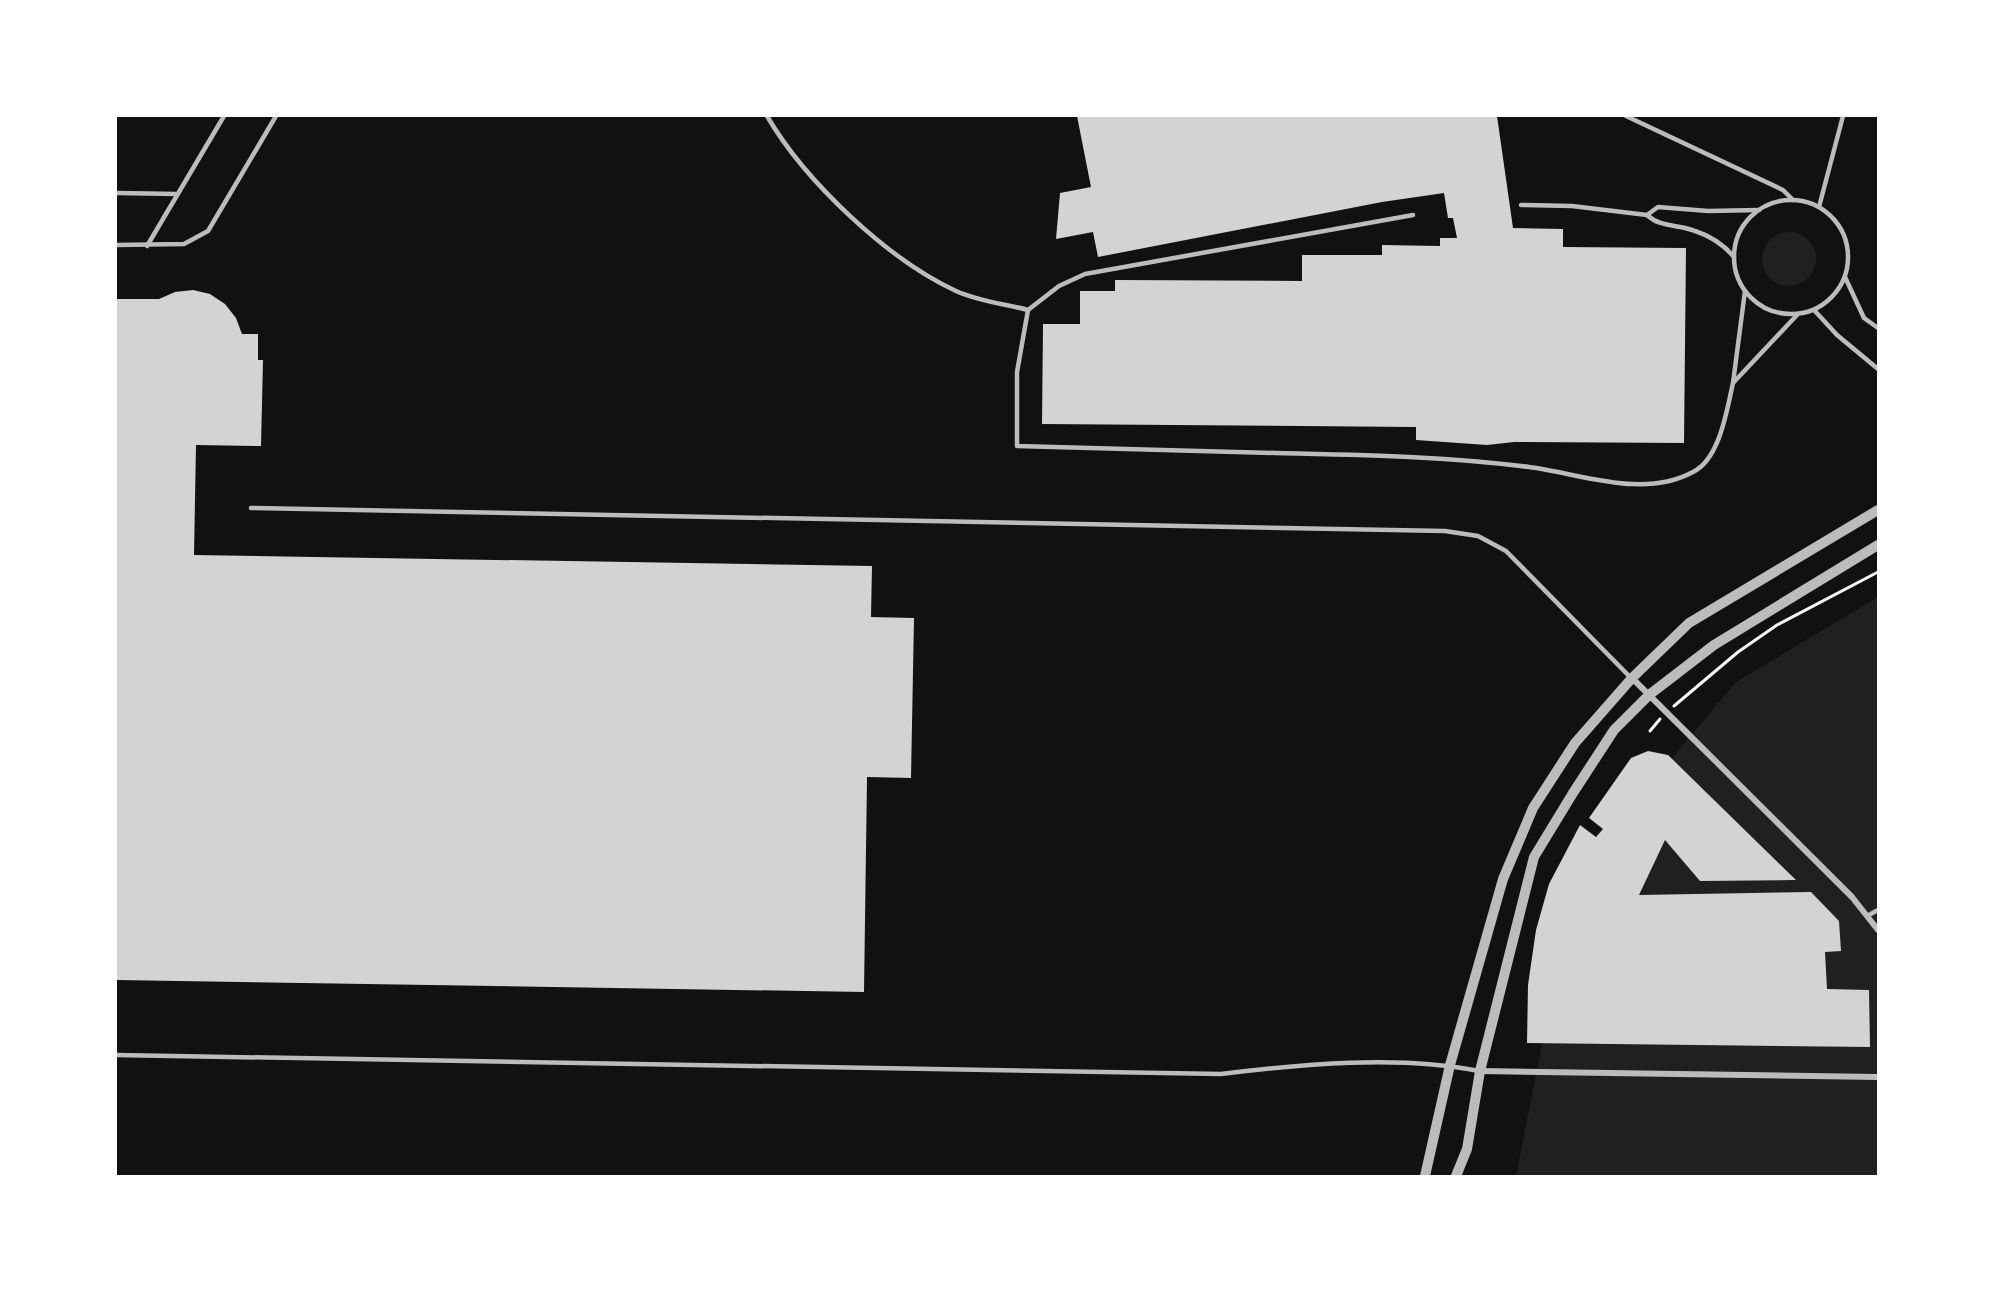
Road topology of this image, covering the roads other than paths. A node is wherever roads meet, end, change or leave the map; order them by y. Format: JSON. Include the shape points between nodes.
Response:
{"nodes":[{"id":1,"x":224,"y":116,"type":"edge"},
{"id":2,"x":276,"y":116,"type":"edge"},
{"id":3,"x":767,"y":116,"type":"edge"},
{"id":4,"x":1626,"y":116,"type":"edge"},
{"id":5,"x":1843,"y":116,"type":"edge"},
{"id":6,"x":116,"y":193,"type":"edge"},
{"id":7,"x":177,"y":194,"type":"junction"},
{"id":8,"x":1793,"y":200,"type":"junction"},
{"id":9,"x":1521,"y":205,"type":"dead end"},
{"id":10,"x":1819,"y":207,"type":"junction"},
{"id":11,"x":1759,"y":210,"type":"junction"},
{"id":12,"x":1647,"y":215,"type":"junction"},
{"id":13,"x":1413,"y":216,"type":"dead end"},
{"id":14,"x":116,"y":245,"type":"edge"},
{"id":15,"x":147,"y":246,"type":"junction"},
{"id":16,"x":1734,"y":257,"type":"junction"},
{"id":17,"x":1845,"y":277,"type":"junction"},
{"id":18,"x":1745,"y":291,"type":"junction"},
{"id":19,"x":1028,"y":310,"type":"junction"},
{"id":20,"x":1814,"y":310,"type":"junction"},
{"id":21,"x":1797,"y":314,"type":"junction"},
{"id":22,"x":1878,"y":328,"type":"edge"},
{"id":23,"x":1878,"y":369,"type":"edge"},
{"id":24,"x":1733,"y":383,"type":"junction"},
{"id":25,"x":251,"y":508,"type":"dead end"},
{"id":26,"x":1878,"y":510,"type":"edge"},
{"id":27,"x":1878,"y":545,"type":"edge"},
{"id":28,"x":1632,"y":678,"type":"junction"},
{"id":29,"x":1649,"y":695,"type":"junction"},
{"id":30,"x":1878,"y":910,"type":"edge"},
{"id":31,"x":1867,"y":916,"type":"junction"},
{"id":32,"x":1878,"y":930,"type":"edge"},
{"id":33,"x":116,"y":1055,"type":"edge"},
{"id":34,"x":1450,"y":1065,"type":"junction"},
{"id":35,"x":1480,"y":1071,"type":"junction"},
{"id":36,"x":1878,"y":1077,"type":"edge"},
{"id":37,"x":1425,"y":1176,"type":"edge"},
{"id":38,"x":1456,"y":1176,"type":"edge"}],
"edges":[{"from":1,"to":7,"type":"lane"},
{"from":2,"to":15,"type":"lane","via":[[208,231],[183,244]]},
{"from":3,"to":19,"type":"lane","via":[[782,141],[848,215],[907,262],[958,292]]},
{"from":4,"to":8,"type":"lane","via":[[1783,190]]},
{"from":5,"to":10,"type":"lane"},
{"from":6,"to":7,"type":"lane"},
{"from":7,"to":15,"type":"lane"},
{"from":8,"to":10,"type":"lane"},
{"from":8,"to":11,"type":"lane","via":[[1775,202]]},
{"from":9,"to":12,"type":"lane","via":[[1572,206]]},
{"from":10,"to":17,"type":"lane","via":[[1832,216],[1848,244]]},
{"from":11,"to":12,"type":"lane","via":[[1658,207]]},
{"from":11,"to":16,"type":"lane","via":[[1741,231]]},
{"from":12,"to":16,"type":"lane","via":[[1656,223],[1695,230],[1724,245]]},
{"from":13,"to":19,"type":"lane","via":[[1085,274],[1059,286]]},
{"from":14,"to":15,"type":"lane"},
{"from":16,"to":18,"type":"lane"},
{"from":17,"to":20,"type":"lane","via":[[1828,302]]},
{"from":17,"to":22,"type":"lane","via":[[1864,318]]},
{"from":18,"to":21,"type":"lane","via":[[1768,310]]},
{"from":18,"to":24,"type":"lane"},
{"from":19,"to":24,"type":"lane","via":[[1017,372],[1017,446],[1424,458],[1529,467],[1639,485],[1673,480],[1696,471],[1721,432]]},
{"from":20,"to":21,"type":"lane"},
{"from":20,"to":23,"type":"lane"},
{"from":21,"to":24,"type":"lane"},
{"from":25,"to":28,"type":"lane","via":[[1445,531],[1478,536],[1506,551]]},
{"from":26,"to":28,"type":"street","via":[[1689,623]]},
{"from":27,"to":29,"type":"street","via":[[1714,645]]},
{"from":28,"to":29,"type":"street"},
{"from":28,"to":34,"type":"street","via":[[1575,743],[1533,808],[1503,879]]},
{"from":29,"to":31,"type":"street"},
{"from":29,"to":35,"type":"street","via":[[1614,730],[1534,857]]},
{"from":30,"to":31,"type":"lane"},
{"from":31,"to":32,"type":"street"},
{"from":33,"to":34,"type":"lane","via":[[1221,1074],[1300,1064]]},
{"from":34,"to":35,"type":"lane"},
{"from":34,"to":37,"type":"street"},
{"from":35,"to":36,"type":"street"},
{"from":35,"to":38,"type":"street","via":[[1467,1149]]}]}
